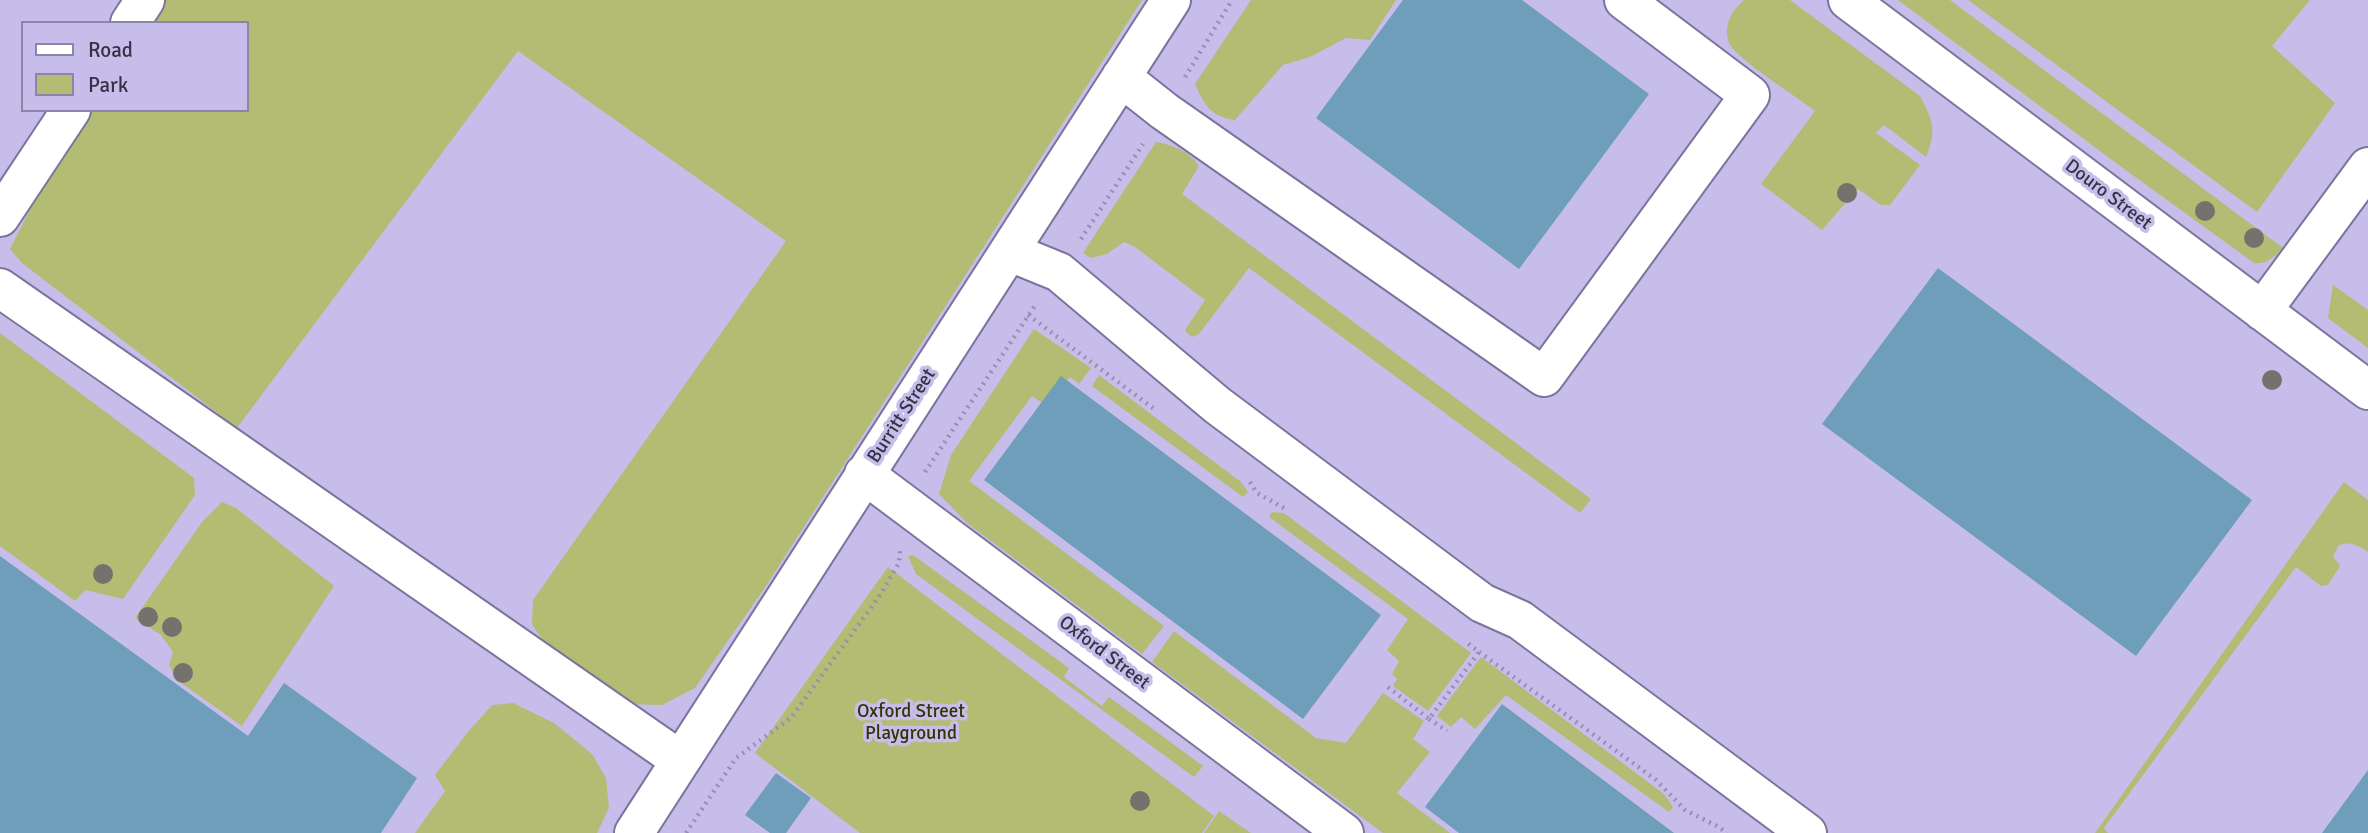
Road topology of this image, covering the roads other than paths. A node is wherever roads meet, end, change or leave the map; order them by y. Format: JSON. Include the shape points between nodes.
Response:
{"nodes":[{"id":1,"x":145,"y":0,"type":"edge"},
{"id":2,"x":1171,"y":0,"type":"edge"},
{"id":3,"x":1624,"y":0,"type":"edge"},
{"id":4,"x":1848,"y":0,"type":"edge"},
{"id":5,"x":131,"y":21,"type":"edge"},
{"id":6,"x":1121,"y":77,"type":"junction"},
{"id":7,"x":70,"y":112,"type":"edge"},
{"id":8,"x":2368,"y":167,"type":"edge"},
{"id":9,"x":0,"y":217,"type":"edge"},
{"id":10,"x":1010,"y":252,"type":"junction"},
{"id":11,"x":0,"y":288,"type":"edge"},
{"id":12,"x":2262,"y":311,"type":"junction"},
{"id":13,"x":2368,"y":390,"type":"edge"},
{"id":14,"x":864,"y":474,"type":"junction"},
{"id":15,"x":680,"y":760,"type":"junction"},
{"id":16,"x":634,"y":833,"type":"edge"},
{"id":17,"x":1344,"y":833,"type":"edge"},
{"id":18,"x":1807,"y":833,"type":"edge"}],
"edges":[{"from":1,"to":5,"type":"street"},
{"from":2,"to":6,"type":"street","name":"Burritt Street"},
{"from":3,"to":6,"type":"street","via":[[1750,95],[1544,377]]},
{"from":4,"to":12,"type":"street","name":"Douro Street"},
{"from":6,"to":10,"type":"street","name":"Burritt Street"},
{"from":7,"to":9,"type":"street"},
{"from":8,"to":12,"type":"street"},
{"from":10,"to":14,"type":"street","name":"Burritt Street"},
{"from":10,"to":18,"type":"street","via":[[1059,272],[1217,405],[1482,603],[1520,620]]},
{"from":11,"to":15,"type":"street"},
{"from":12,"to":13,"type":"street","name":"Douro Street"},
{"from":14,"to":15,"type":"street","name":"Burritt Street"},
{"from":14,"to":17,"type":"street","name":"Oxford Street"},
{"from":15,"to":16,"type":"street","name":"Burritt Street"}]}
